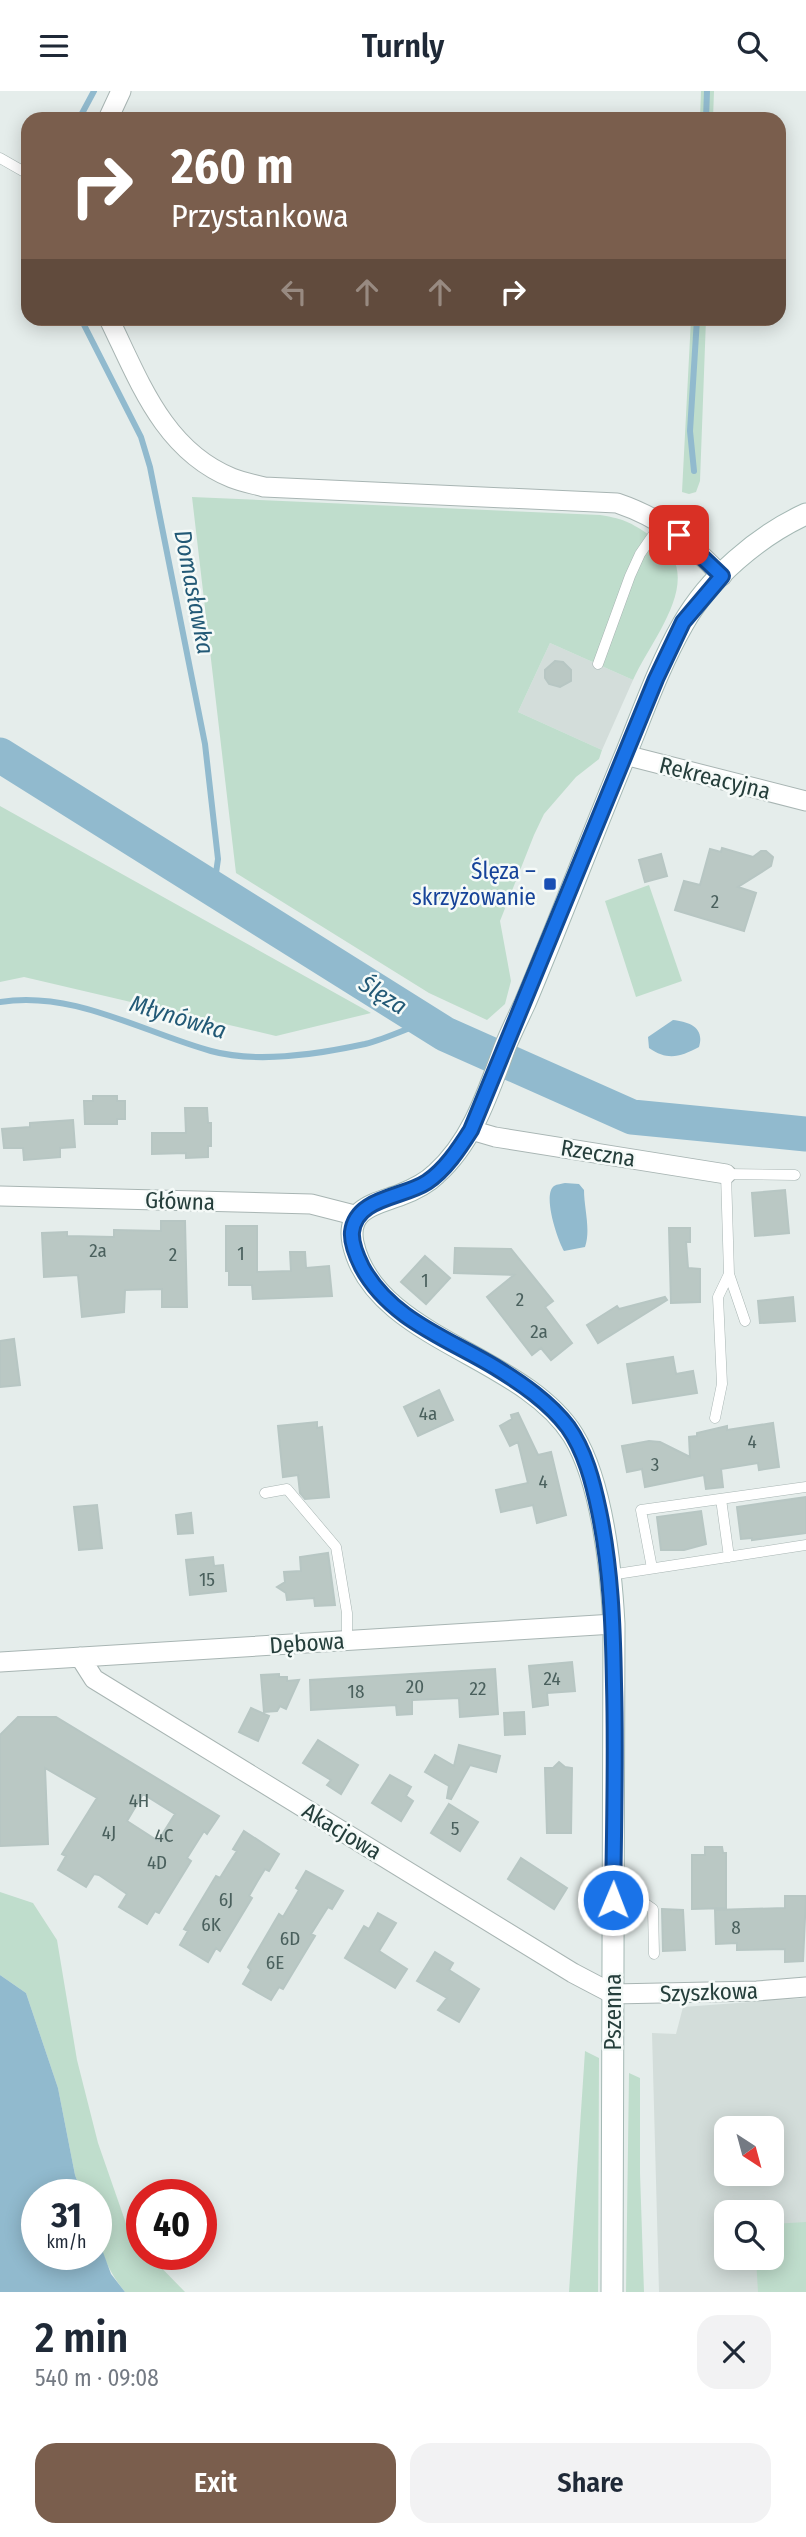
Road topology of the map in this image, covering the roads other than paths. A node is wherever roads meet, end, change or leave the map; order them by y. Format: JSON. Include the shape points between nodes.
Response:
{"nodes":[{"id":1,"x":121,"y":91,"type":"edge"},
{"id":2,"x":111,"y":112,"type":"edge"},
{"id":3,"x":0,"y":158,"type":"edge"},
{"id":4,"x":21,"y":170,"type":"edge"},
{"id":5,"x":112,"y":326,"type":"edge"},
{"id":6,"x":806,"y":514,"type":"edge"},
{"id":7,"x":662,"y":522,"type":"junction"},
{"id":8,"x":722,"y":576,"type":"junction"},
{"id":9,"x":598,"y":664,"type":"dead end"},
{"id":10,"x":625,"y":755,"type":"junction"},
{"id":11,"x":806,"y":800,"type":"edge"},
{"id":12,"x":471,"y":1130,"type":"junction"},
{"id":13,"x":726,"y":1174,"type":"junction"},
{"id":14,"x":795,"y":1175,"type":"dead end"},
{"id":15,"x":0,"y":1196,"type":"edge"},
{"id":16,"x":358,"y":1216,"type":"junction"},
{"id":17,"x":729,"y":1274,"type":"junction"},
{"id":18,"x":745,"y":1321,"type":"dead end"},
{"id":19,"x":715,"y":1417,"type":"dead end"},
{"id":20,"x":806,"y":1487,"type":"edge"},
{"id":21,"x":265,"y":1493,"type":"dead end"},
{"id":22,"x":721,"y":1499,"type":"junction"},
{"id":23,"x":806,"y":1545,"type":"edge"},
{"id":24,"x":729,"y":1557,"type":"junction"},
{"id":25,"x":652,"y":1568,"type":"junction"},
{"id":26,"x":610,"y":1575,"type":"junction"},
{"id":27,"x":614,"y":1624,"type":"junction"},
{"id":28,"x":347,"y":1641,"type":"junction"},
{"id":29,"x":80,"y":1657,"type":"junction"},
{"id":30,"x":0,"y":1662,"type":"edge"},
{"id":31,"x":613,"y":1900,"type":"junction"},
{"id":32,"x":654,"y":1954,"type":"dead end"},
{"id":33,"x":806,"y":1987,"type":"edge"},
{"id":34,"x":613,"y":1993,"type":"junction"},
{"id":35,"x":612,"y":2292,"type":"edge"}],
"edges":[{"from":1,"to":2,"type":"street"},
{"from":3,"to":4,"type":"lane"},
{"from":5,"to":7,"type":"street","via":[[156,414],[202,462],[232,478],[264,487],[617,503]]},
{"from":6,"to":8,"type":"street","via":[[768,536]]},
{"from":7,"to":8,"type":"street"},
{"from":7,"to":9,"type":"lane","via":[[629,576]]},
{"from":8,"to":10,"type":"street","via":[[683,622]]},
{"from":10,"to":11,"type":"street","name":"Rekreacyjna"},
{"from":10,"to":12,"type":"street"},
{"from":12,"to":13,"type":"street","name":"Rzeczna"},
{"from":12,"to":16,"type":"street","via":[[427,1182],[370,1205]]},
{"from":13,"to":14,"type":"lane"},
{"from":13,"to":17,"type":"lane"},
{"from":15,"to":16,"type":"street","name":"Główna","via":[[312,1204]]},
{"from":16,"to":26,"type":"street","name":"Pszenna","via":[[352,1237],[358,1260],[395,1308],[527,1389],[573,1435],[593,1487]]},
{"from":17,"to":18,"type":"lane"},
{"from":17,"to":19,"type":"lane","via":[[718,1297],[722,1384]]},
{"from":20,"to":22,"type":"lane"},
{"from":21,"to":28,"type":"lane","via":[[287,1489],[336,1547]]},
{"from":22,"to":24,"type":"lane"},
{"from":22,"to":25,"type":"lane","via":[[641,1510]]},
{"from":23,"to":24,"type":"lane"},
{"from":24,"to":25,"type":"lane"},
{"from":25,"to":26,"type":"lane"},
{"from":26,"to":27,"type":"street","name":"Pszenna"},
{"from":27,"to":28,"type":"street","name":"Dębowa"},
{"from":27,"to":31,"type":"street","name":"Pszenna"},
{"from":28,"to":29,"type":"street","name":"Dębowa"},
{"from":29,"to":30,"type":"street","name":"Dębowa"},
{"from":29,"to":34,"type":"street","name":"Akacjowa","via":[[94,1679],[573,1973]]},
{"from":31,"to":32,"type":"lane","via":[[640,1900],[653,1909]]},
{"from":31,"to":34,"type":"street","name":"Pszenna"},
{"from":33,"to":34,"type":"street","name":"Szyszkowa"},
{"from":34,"to":35,"type":"street","name":"Pszenna"}]}
